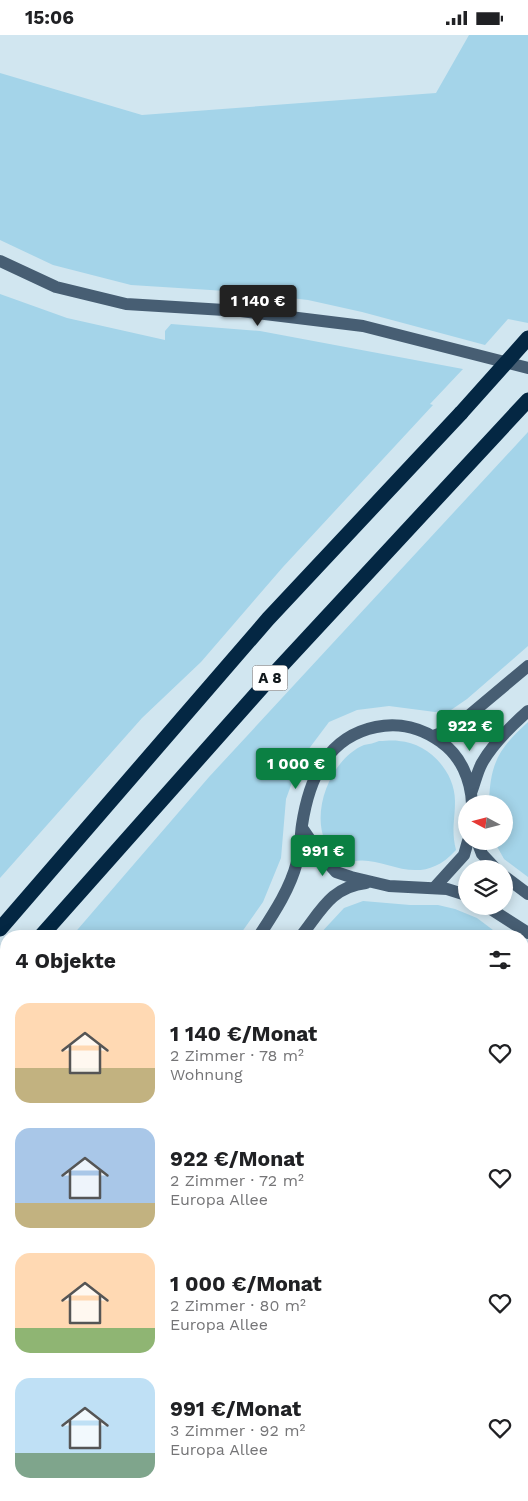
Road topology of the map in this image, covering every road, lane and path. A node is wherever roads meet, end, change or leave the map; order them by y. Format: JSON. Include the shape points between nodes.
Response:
{"nodes":[{"id":1,"x":0,"y":261,"type":"edge"},
{"id":2,"x":528,"y":338,"type":"edge"},
{"id":3,"x":528,"y":368,"type":"edge"},
{"id":4,"x":528,"y":400,"type":"edge"},
{"id":5,"x":528,"y":666,"type":"edge"},
{"id":6,"x":528,"y":711,"type":"edge"},
{"id":7,"x":433,"y":736,"type":"junction"},
{"id":8,"x":471,"y":795,"type":"edge"},
{"id":9,"x":473,"y":795,"type":"edge"},
{"id":10,"x":302,"y":827,"type":"junction"},
{"id":11,"x":465,"y":850,"type":"edge"},
{"id":12,"x":374,"y":881,"type":"junction"},
{"id":13,"x":513,"y":882,"type":"edge"},
{"id":14,"x":434,"y":887,"type":"junction"},
{"id":15,"x":458,"y":892,"type":"edge"},
{"id":16,"x":528,"y":894,"type":"edge"},
{"id":17,"x":500,"y":915,"type":"edge"},
{"id":18,"x":0,"y":929,"type":"edge"},
{"id":19,"x":46,"y":930,"type":"edge"},
{"id":20,"x":263,"y":930,"type":"edge"},
{"id":21,"x":306,"y":930,"type":"edge"},
{"id":22,"x":523,"y":930,"type":"edge"}],
"edges":[{"from":1,"to":3,"type":"main road","via":[[56,287],[126,304],[241,311],[364,325]]},
{"from":2,"to":18,"type":"highway","number":"A 8","bridge":true,"via":[[268,619]]},
{"from":4,"to":19,"type":"highway","number":"A 8","via":[[272,676]]},
{"from":5,"to":7,"type":"main road","via":[[454,728]]},
{"from":6,"to":9,"type":"main road","via":[[506,731],[481,764]]},
{"from":7,"to":8,"type":"main road","via":[[447,746],[463,767]]},
{"from":7,"to":10,"type":"main road","via":[[410,727],[386,725],[362,729],[341,741],[313,781]]},
{"from":10,"to":12,"type":"main road","via":[[336,872]]},
{"from":10,"to":20,"type":"main road","via":[[293,876]]},
{"from":11,"to":14,"type":"main road"},
{"from":12,"to":14,"type":"main road","via":[[402,887]]},
{"from":12,"to":21,"type":"main road","via":[[342,888]]},
{"from":13,"to":16,"type":"main road"},
{"from":14,"to":15,"type":"main road"},
{"from":17,"to":22,"type":"main road"}]}
